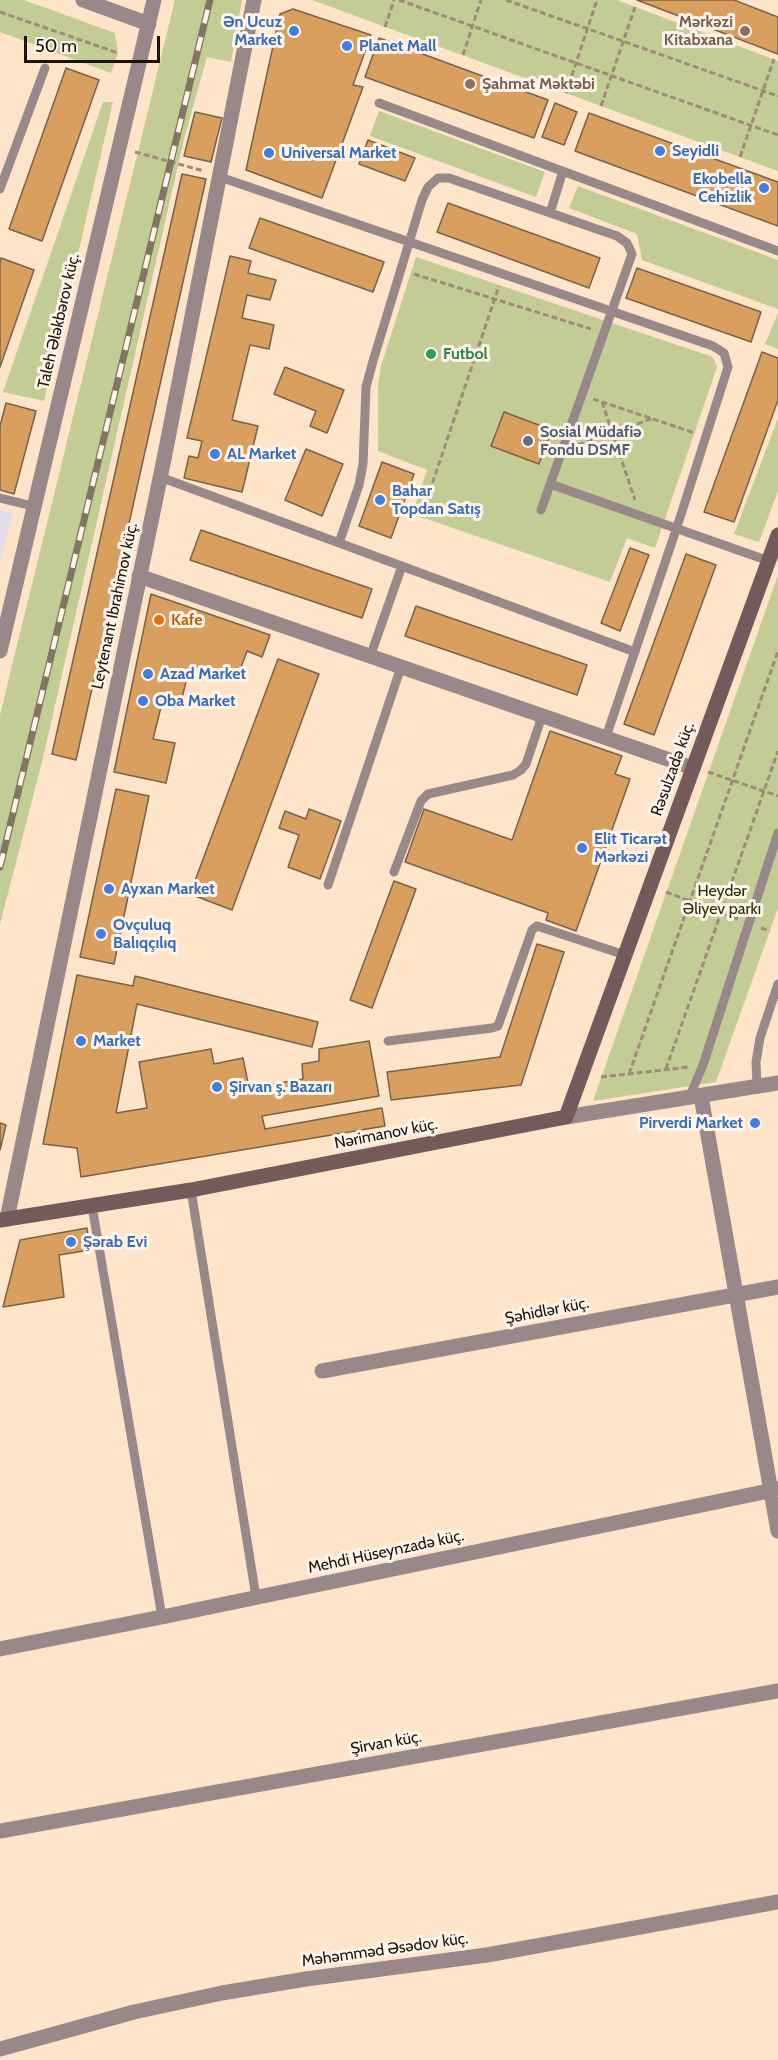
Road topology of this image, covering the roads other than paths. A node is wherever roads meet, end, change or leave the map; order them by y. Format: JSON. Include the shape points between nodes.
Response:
{"nodes":[{"id":1,"x":83,"y":0,"type":"edge"},
{"id":2,"x":154,"y":0,"type":"edge"},
{"id":3,"x":255,"y":0,"type":"edge"},
{"id":4,"x":149,"y":24,"type":"junction"},
{"id":5,"x":45,"y":68,"type":"dead end"},
{"id":6,"x":379,"y":103,"type":"dead end"},
{"id":7,"x":563,"y":171,"type":"junction"},
{"id":8,"x":220,"y":177,"type":"junction"},
{"id":9,"x":0,"y":189,"type":"edge"},
{"id":10,"x":550,"y":213,"type":"junction"},
{"id":11,"x":409,"y":241,"type":"junction"},
{"id":12,"x":778,"y":251,"type":"edge"},
{"id":13,"x":612,"y":311,"type":"junction"},
{"id":14,"x":160,"y":477,"type":"junction"},
{"id":15,"x":550,"y":484,"type":"junction"},
{"id":16,"x":0,"y":498,"type":"edge"},
{"id":17,"x":33,"y":506,"type":"junction"},
{"id":18,"x":541,"y":510,"type":"dead end"},
{"id":19,"x":677,"y":527,"type":"junction"},
{"id":20,"x":778,"y":535,"type":"edge"},
{"id":21,"x":339,"y":543,"type":"junction"},
{"id":22,"x":769,"y":561,"type":"junction"},
{"id":23,"x":402,"y":566,"type":"junction"},
{"id":24,"x":139,"y":576,"type":"junction"},
{"id":25,"x":0,"y":651,"type":"edge"},
{"id":26,"x":635,"y":652,"type":"junction"},
{"id":27,"x":370,"y":657,"type":"junction"},
{"id":28,"x":401,"y":667,"type":"junction"},
{"id":29,"x":542,"y":716,"type":"junction"},
{"id":30,"x":606,"y":737,"type":"junction"},
{"id":31,"x":693,"y":768,"type":"junction"},
{"id":32,"x":778,"y":833,"type":"edge"},
{"id":33,"x":394,"y":872,"type":"dead end"},
{"id":34,"x":328,"y":885,"type":"dead end"},
{"id":35,"x":625,"y":955,"type":"junction"},
{"id":36,"x":778,"y":984,"type":"edge"},
{"id":37,"x":388,"y":1041,"type":"dead end"},
{"id":38,"x":778,"y":1083,"type":"edge"},
{"id":39,"x":757,"y":1086,"type":"junction"},
{"id":40,"x":695,"y":1097,"type":"junction"},
{"id":41,"x":566,"y":1117,"type":"junction"},
{"id":42,"x":191,"y":1190,"type":"junction"},
{"id":43,"x":92,"y":1206,"type":"junction"},
{"id":44,"x":3,"y":1219,"type":"edge"},
{"id":45,"x":778,"y":1287,"type":"edge"},
{"id":46,"x":736,"y":1294,"type":"junction"},
{"id":47,"x":322,"y":1371,"type":"dead end"},
{"id":48,"x":774,"y":1490,"type":"edge"},
{"id":49,"x":778,"y":1531,"type":"edge"},
{"id":50,"x":256,"y":1597,"type":"junction"},
{"id":51,"x":162,"y":1617,"type":"junction"},
{"id":52,"x":0,"y":1649,"type":"edge"},
{"id":53,"x":778,"y":1691,"type":"edge"},
{"id":54,"x":0,"y":1831,"type":"edge"},
{"id":55,"x":778,"y":1902,"type":"edge"},
{"id":56,"x":0,"y":2049,"type":"edge"}],
"edges":[{"from":1,"to":4,"type":"street"},
{"from":2,"to":4,"type":"street","name":"Taleh Ələkbərov küç."},
{"from":3,"to":8,"type":"street","name":"Leytenant Ibrahimov küç."},
{"from":4,"to":17,"type":"street","name":"Taleh Ələkbərov küç."},
{"from":5,"to":9,"type":"lane"},
{"from":6,"to":7,"type":"lane"},
{"from":7,"to":10,"type":"lane"},
{"from":7,"to":12,"type":"lane"},
{"from":8,"to":11,"type":"lane"},
{"from":8,"to":14,"type":"street","name":"Leytenant Ibrahimov küç."},
{"from":10,"to":11,"type":"lane","via":[[449,178],[438,178],[422,200]]},
{"from":10,"to":13,"type":"lane","via":[[627,243],[632,254]]},
{"from":11,"to":13,"type":"lane"},
{"from":11,"to":21,"type":"lane","via":[[366,387],[361,475]]},
{"from":13,"to":15,"type":"lane"},
{"from":13,"to":19,"type":"lane","via":[[724,352],[728,367]]},
{"from":14,"to":21,"type":"lane"},
{"from":14,"to":24,"type":"street","name":"Leytenant Ibrahimov küç."},
{"from":15,"to":18,"type":"lane"},
{"from":15,"to":19,"type":"lane"},
{"from":16,"to":17,"type":"lane"},
{"from":17,"to":25,"type":"street","name":"Taleh Ələkbərov küç."},
{"from":19,"to":22,"type":"lane"},
{"from":19,"to":26,"type":"lane"},
{"from":20,"to":22,"type":"main road","name":"Rəsulzadə küç."},
{"from":21,"to":23,"type":"lane"},
{"from":22,"to":31,"type":"main road","name":"Rəsulzadə küç."},
{"from":23,"to":26,"type":"lane"},
{"from":23,"to":27,"type":"lane"},
{"from":24,"to":27,"type":"street"},
{"from":24,"to":44,"type":"street","name":"Leytenant Ibrahimov küç."},
{"from":26,"to":30,"type":"lane"},
{"from":27,"to":28,"type":"street"},
{"from":28,"to":29,"type":"street"},
{"from":28,"to":34,"type":"lane"},
{"from":29,"to":30,"type":"street"},
{"from":29,"to":33,"type":"lane","via":[[521,770],[428,794],[421,801]]},
{"from":30,"to":31,"type":"street"},
{"from":31,"to":35,"type":"main road","name":"Rəsulzadə küç."},
{"from":32,"to":40,"type":"lane"},
{"from":35,"to":37,"type":"lane","via":[[537,926],[532,930],[498,1026]]},
{"from":35,"to":41,"type":"main road","name":"Rəsulzadə küç."},
{"from":36,"to":39,"type":"lane","via":[[760,1038]]},
{"from":38,"to":39,"type":"street","name":"Nərimanov küç."},
{"from":39,"to":40,"type":"street","name":"Nərimanov küç."},
{"from":40,"to":41,"type":"street","name":"Nərimanov küç."},
{"from":40,"to":46,"type":"street"},
{"from":41,"to":42,"type":"main road","name":"Nərimanov küç."},
{"from":42,"to":43,"type":"main road","name":"Nərimanov küç."},
{"from":42,"to":50,"type":"lane"},
{"from":43,"to":44,"type":"main road","name":"Nərimanov küç."},
{"from":43,"to":51,"type":"lane"},
{"from":45,"to":46,"type":"street","name":"Şəhidlər küç."},
{"from":46,"to":47,"type":"street","name":"Şəhidlər küç."},
{"from":46,"to":48,"type":"street"},
{"from":48,"to":49,"type":"street"},
{"from":48,"to":50,"type":"street","name":"Mehdi Hüseynzadə küç."},
{"from":50,"to":51,"type":"street","name":"Mehdi Hüseynzadə küç."},
{"from":51,"to":52,"type":"street","name":"Mehdi Hüseynzadə küç."},
{"from":53,"to":54,"type":"street","name":"Şirvan küç."},
{"from":55,"to":56,"type":"street","name":"Məhəmməd Əsədov küç.","via":[[498,1953],[222,1994],[134,2012]]}]}
